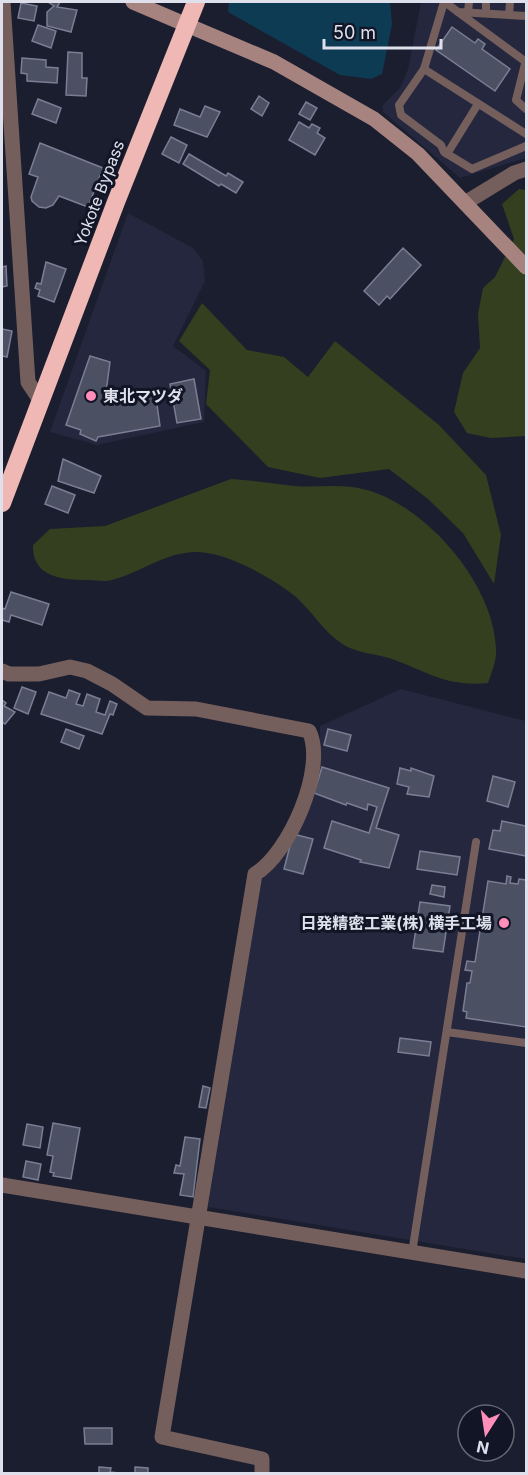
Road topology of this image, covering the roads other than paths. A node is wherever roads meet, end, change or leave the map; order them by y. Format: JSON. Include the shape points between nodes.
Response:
{"nodes":[{"id":1,"x":3,"y":2,"type":"edge"},
{"id":2,"x":133,"y":2,"type":"edge"},
{"id":3,"x":196,"y":2,"type":"edge"},
{"id":4,"x":445,"y":2,"type":"edge"},
{"id":5,"x":469,"y":2,"type":"edge"},
{"id":6,"x":486,"y":2,"type":"edge"},
{"id":7,"x":510,"y":2,"type":"edge"},
{"id":8,"x":458,"y":12,"type":"junction"},
{"id":9,"x":468,"y":12,"type":"junction"},
{"id":10,"x":486,"y":13,"type":"junction"},
{"id":11,"x":509,"y":15,"type":"junction"},
{"id":12,"x":526,"y":16,"type":"edge"},
{"id":13,"x":186,"y":23,"type":"junction"},
{"id":14,"x":526,"y":61,"type":"edge"},
{"id":15,"x":424,"y":69,"type":"junction"},
{"id":16,"x":478,"y":104,"type":"junction"},
{"id":17,"x":526,"y":108,"type":"edge"},
{"id":18,"x":526,"y":134,"type":"edge"},
{"id":19,"x":526,"y":146,"type":"edge"},
{"id":20,"x":447,"y":154,"type":"junction"},
{"id":21,"x":526,"y":169,"type":"edge"},
{"id":22,"x":465,"y":203,"type":"junction"},
{"id":23,"x":526,"y":267,"type":"edge"},
{"id":24,"x":40,"y":400,"type":"junction"},
{"id":25,"x":2,"y":503,"type":"edge"},
{"id":26,"x":2,"y":671,"type":"edge"},
{"id":27,"x":476,"y":842,"type":"dead end"},
{"id":28,"x":447,"y":1032,"type":"junction"},
{"id":29,"x":526,"y":1043,"type":"edge"},
{"id":30,"x":2,"y":1185,"type":"edge"},
{"id":31,"x":200,"y":1218,"type":"junction"},
{"id":32,"x":412,"y":1253,"type":"junction"},
{"id":33,"x":526,"y":1271,"type":"edge"},
{"id":34,"x":262,"y":1473,"type":"edge"}],
"edges":[{"from":1,"to":24,"type":"street","via":[[28,382]]},
{"from":2,"to":13,"type":"street"},
{"from":3,"to":13,"type":"highway","name":"Yokote Bypass"},
{"from":4,"to":8,"type":"lane"},
{"from":4,"to":15,"type":"lane"},
{"from":5,"to":9,"type":"lane"},
{"from":6,"to":10,"type":"lane"},
{"from":7,"to":11,"type":"lane"},
{"from":8,"to":9,"type":"lane"},
{"from":8,"to":14,"type":"lane"},
{"from":9,"to":10,"type":"lane"},
{"from":10,"to":11,"type":"lane"},
{"from":11,"to":12,"type":"lane"},
{"from":13,"to":22,"type":"street","via":[[274,62],[374,118],[418,154]]},
{"from":13,"to":24,"type":"highway","name":"Yokote Bypass"},
{"from":14,"to":17,"type":"lane","via":[[516,100]]},
{"from":15,"to":16,"type":"lane"},
{"from":15,"to":20,"type":"lane","via":[[399,105],[401,115]]},
{"from":16,"to":18,"type":"lane"},
{"from":16,"to":20,"type":"lane"},
{"from":19,"to":20,"type":"lane","via":[[472,169]]},
{"from":21,"to":22,"type":"street"},
{"from":22,"to":23,"type":"street"},
{"from":24,"to":25,"type":"highway","name":"Yokote Bypass"},
{"from":26,"to":31,"type":"street","via":[[9,675],[70,667],[87,670],[147,708],[196,709],[309,731],[315,742],[302,811],[269,866],[255,874]]},
{"from":27,"to":28,"type":"lane"},
{"from":28,"to":29,"type":"lane"},
{"from":28,"to":32,"type":"lane"},
{"from":30,"to":31,"type":"street"},
{"from":31,"to":32,"type":"street"},
{"from":31,"to":34,"type":"street","via":[[162,1437],[262,1459]]},
{"from":32,"to":33,"type":"street"}]}
